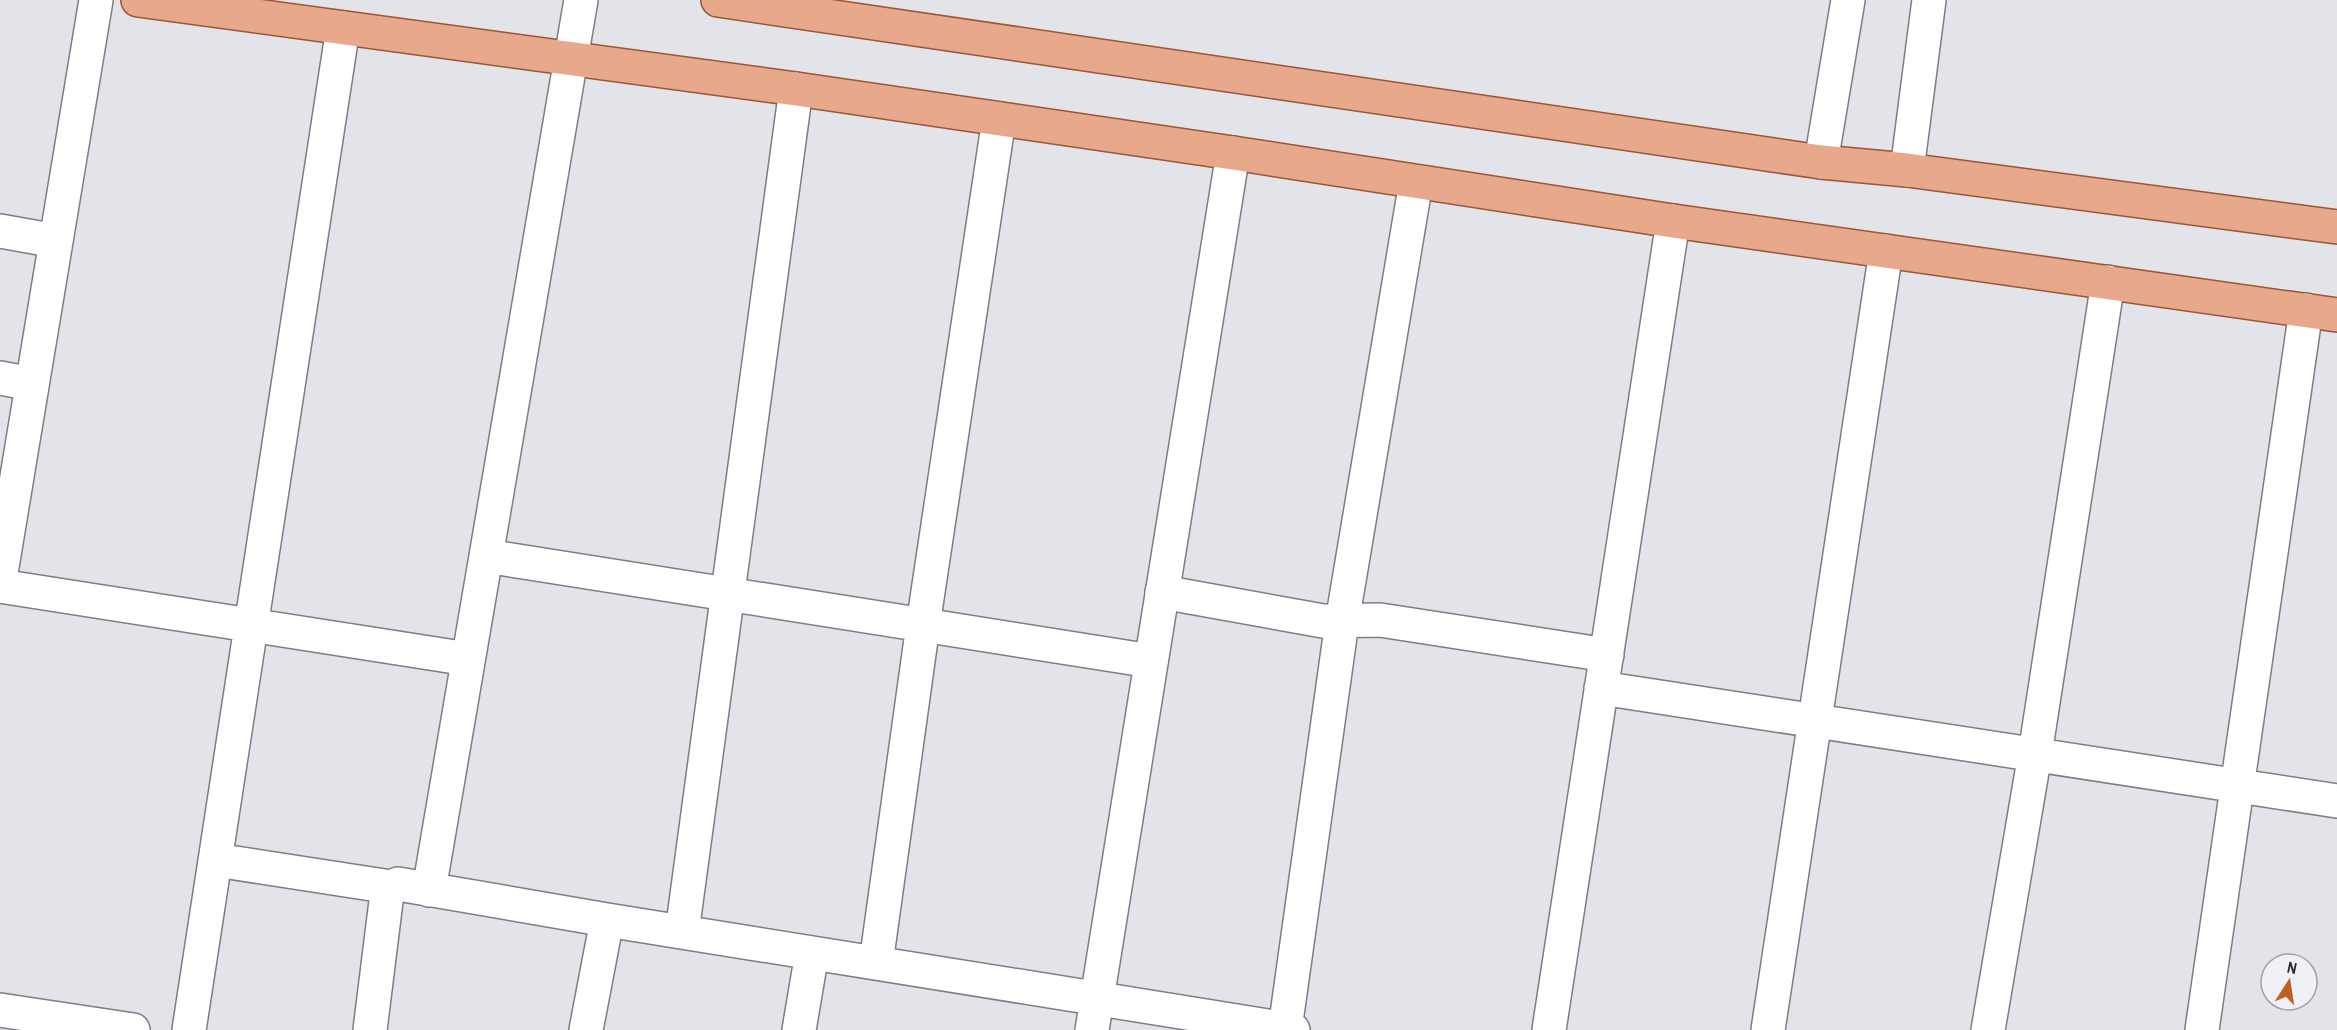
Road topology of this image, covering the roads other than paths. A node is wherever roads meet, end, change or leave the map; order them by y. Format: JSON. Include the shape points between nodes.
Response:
{"nodes":[{"id":1,"x":96,"y":0,"type":"edge"},
{"id":2,"x":138,"y":0,"type":"edge"},
{"id":3,"x":580,"y":0,"type":"edge"},
{"id":4,"x":718,"y":0,"type":"edge"},
{"id":5,"x":1848,"y":0,"type":"edge"},
{"id":6,"x":1929,"y":0,"type":"edge"},
{"id":7,"x":807,"y":7,"type":"edge"},
{"id":8,"x":343,"y":28,"type":"junction"},
{"id":9,"x":572,"y":58,"type":"junction"},
{"id":10,"x":796,"y":89,"type":"junction"},
{"id":11,"x":999,"y":119,"type":"junction"},
{"id":12,"x":1233,"y":153,"type":"junction"},
{"id":13,"x":1821,"y":162,"type":"junction"},
{"id":14,"x":1907,"y":170,"type":"junction"},
{"id":15,"x":1416,"y":182,"type":"junction"},
{"id":16,"x":1673,"y":221,"type":"junction"},
{"id":17,"x":2337,"y":227,"type":"edge"},
{"id":18,"x":0,"y":231,"type":"edge"},
{"id":19,"x":56,"y":242,"type":"junction"},
{"id":20,"x":1886,"y":251,"type":"junction"},
{"id":21,"x":2108,"y":282,"type":"junction"},
{"id":22,"x":2322,"y":313,"type":"edge"},
{"id":23,"x":0,"y":378,"type":"edge"},
{"id":24,"x":32,"y":384,"type":"junction"},
{"id":25,"x":4,"y":535,"type":"edge"},
{"id":26,"x":486,"y":556,"type":"junction"},
{"id":27,"x":0,"y":579,"type":"edge"},
{"id":28,"x":0,"y":585,"type":"edge"},
{"id":29,"x":1162,"y":592,"type":"junction"},
{"id":30,"x":726,"y":594,"type":"junction"},
{"id":31,"x":1341,"y":622,"type":"junction"},
{"id":32,"x":252,"y":625,"type":"junction"},
{"id":33,"x":923,"y":625,"type":"junction"},
{"id":34,"x":1607,"y":655,"type":"junction"},
{"id":35,"x":468,"y":659,"type":"junction"},
{"id":36,"x":1151,"y":662,"type":"junction"},
{"id":37,"x":1601,"y":688,"type":"junction"},
{"id":38,"x":1815,"y":721,"type":"junction"},
{"id":39,"x":2035,"y":754,"type":"junction"},
{"id":40,"x":2238,"y":786,"type":"junction"},
{"id":41,"x":2337,"y":801,"type":"edge"},
{"id":42,"x":216,"y":860,"type":"junction"},
{"id":43,"x":391,"y":887,"type":"junction"},
{"id":44,"x":429,"y":890,"type":"junction"},
{"id":45,"x":607,"y":920,"type":"junction"},
{"id":46,"x":681,"y":932,"type":"junction"},
{"id":47,"x":812,"y":953,"type":"junction"},
{"id":48,"x":876,"y":963,"type":"junction"},
{"id":49,"x":1097,"y":998,"type":"junction"},
{"id":50,"x":0,"y":1010,"type":"edge"},
{"id":51,"x":1289,"y":1029,"type":"edge"},
{"id":52,"x":133,"y":1030,"type":"edge"},
{"id":53,"x":189,"y":1030,"type":"edge"},
{"id":54,"x":370,"y":1030,"type":"edge"},
{"id":55,"x":586,"y":1030,"type":"edge"},
{"id":56,"x":799,"y":1030,"type":"edge"},
{"id":57,"x":1092,"y":1030,"type":"edge"},
{"id":58,"x":1549,"y":1030,"type":"edge"},
{"id":59,"x":1768,"y":1030,"type":"edge"},
{"id":60,"x":1988,"y":1030,"type":"edge"},
{"id":61,"x":2202,"y":1030,"type":"edge"}],
"edges":[{"from":1,"to":19,"type":"street"},
{"from":2,"to":8,"type":"main road"},
{"from":3,"to":9,"type":"street"},
{"from":4,"to":7,"type":"main road"},
{"from":5,"to":13,"type":"street"},
{"from":6,"to":14,"type":"street"},
{"from":7,"to":13,"type":"main road"},
{"from":8,"to":9,"type":"main road"},
{"from":8,"to":32,"type":"street"},
{"from":9,"to":10,"type":"main road"},
{"from":9,"to":26,"type":"street"},
{"from":10,"to":11,"type":"main road"},
{"from":10,"to":30,"type":"street"},
{"from":11,"to":12,"type":"main road"},
{"from":11,"to":33,"type":"street"},
{"from":12,"to":15,"type":"main road"},
{"from":12,"to":29,"type":"street"},
{"from":13,"to":14,"type":"main road"},
{"from":14,"to":17,"type":"main road"},
{"from":15,"to":16,"type":"main road"},
{"from":15,"to":31,"type":"street"},
{"from":16,"to":20,"type":"main road"},
{"from":16,"to":34,"type":"street"},
{"from":18,"to":19,"type":"street"},
{"from":19,"to":24,"type":"street"},
{"from":20,"to":21,"type":"main road"},
{"from":20,"to":38,"type":"street"},
{"from":21,"to":22,"type":"main road"},
{"from":21,"to":39,"type":"street"},
{"from":22,"to":40,"type":"street"},
{"from":23,"to":24,"type":"street"},
{"from":24,"to":25,"type":"street"},
{"from":25,"to":27,"type":"street"},
{"from":26,"to":30,"type":"street"},
{"from":26,"to":35,"type":"street"},
{"from":28,"to":32,"type":"street"},
{"from":29,"to":31,"type":"street"},
{"from":29,"to":36,"type":"street"},
{"from":30,"to":33,"type":"street"},
{"from":30,"to":46,"type":"street"},
{"from":31,"to":34,"type":"street","via":[[1380,620]]},
{"from":31,"to":51,"type":"street"},
{"from":32,"to":35,"type":"street"},
{"from":32,"to":42,"type":"street"},
{"from":33,"to":36,"type":"street"},
{"from":33,"to":48,"type":"street"},
{"from":34,"to":37,"type":"street"},
{"from":35,"to":44,"type":"street"},
{"from":36,"to":49,"type":"street"},
{"from":37,"to":38,"type":"street"},
{"from":37,"to":58,"type":"street"},
{"from":38,"to":39,"type":"street"},
{"from":38,"to":59,"type":"street"},
{"from":39,"to":40,"type":"street"},
{"from":39,"to":60,"type":"street"},
{"from":40,"to":41,"type":"street"},
{"from":40,"to":61,"type":"street"},
{"from":42,"to":43,"type":"street"},
{"from":42,"to":53,"type":"street"},
{"from":43,"to":44,"type":"street","via":[[398,884]]},
{"from":43,"to":54,"type":"street","via":[[387,893]]},
{"from":44,"to":45,"type":"street"},
{"from":45,"to":46,"type":"street"},
{"from":45,"to":55,"type":"street"},
{"from":46,"to":47,"type":"street"},
{"from":47,"to":48,"type":"street"},
{"from":47,"to":56,"type":"street"},
{"from":48,"to":49,"type":"street"},
{"from":49,"to":51,"type":"street"},
{"from":49,"to":57,"type":"street"},
{"from":50,"to":52,"type":"street"}]}
